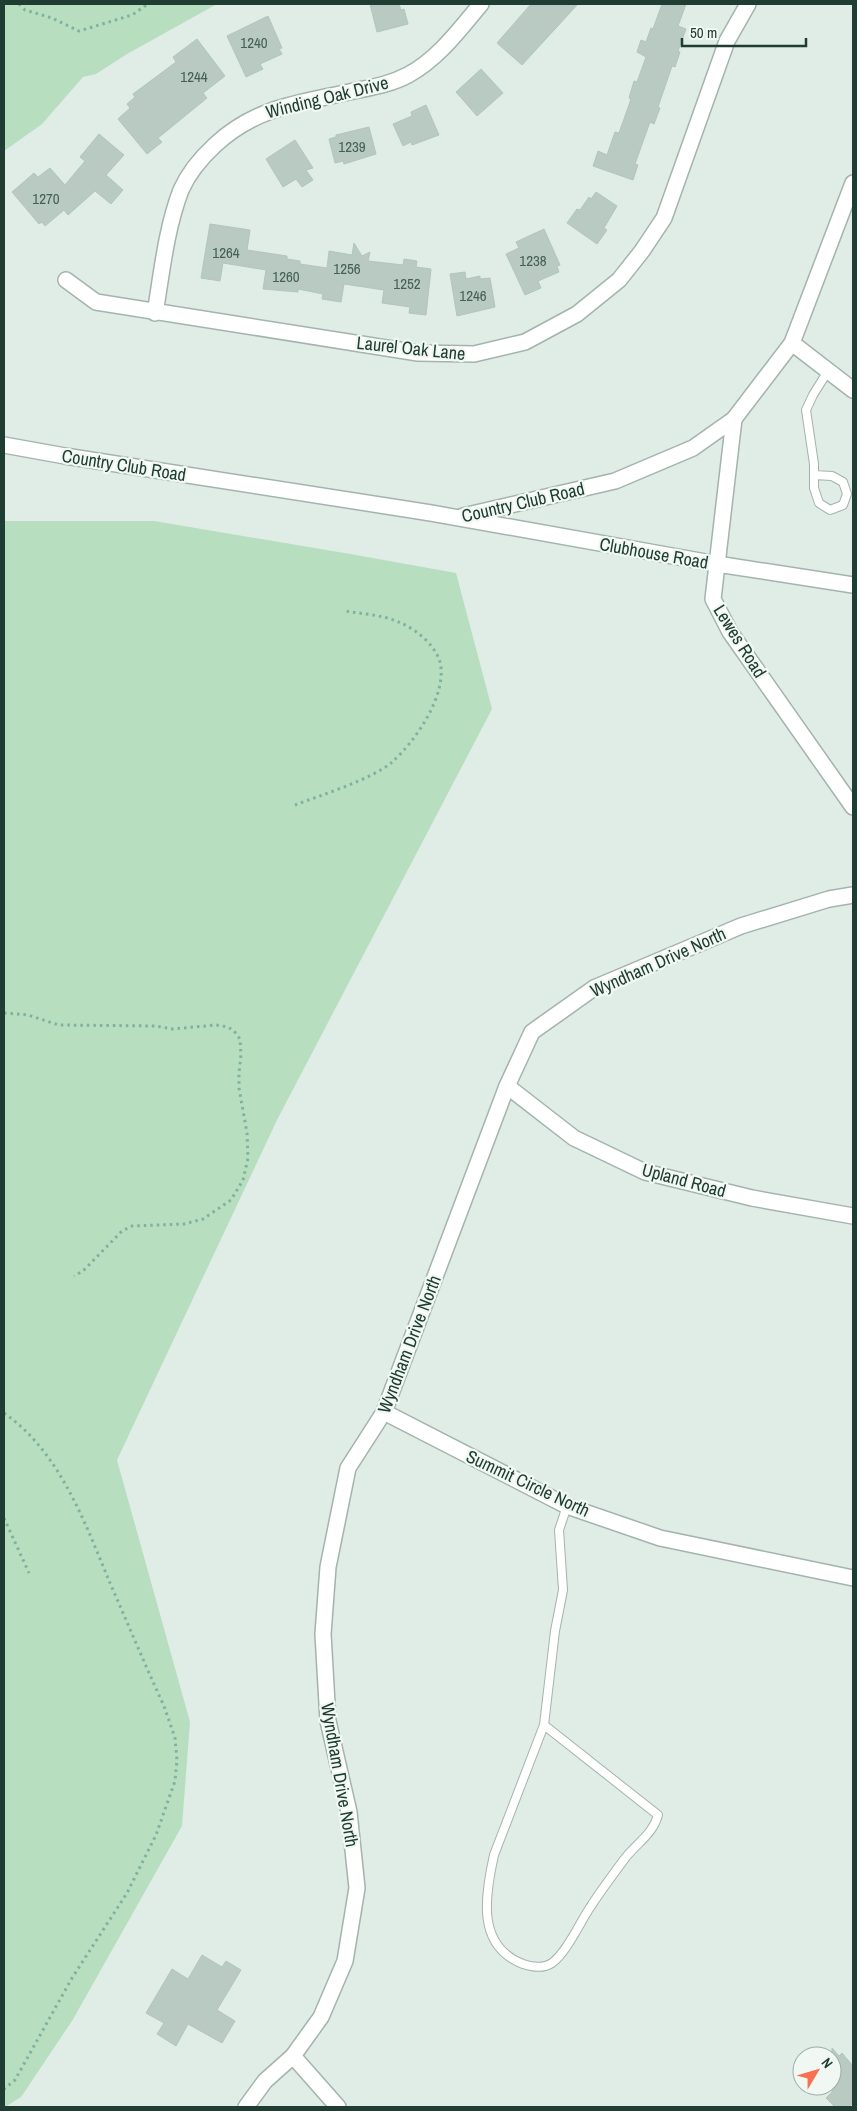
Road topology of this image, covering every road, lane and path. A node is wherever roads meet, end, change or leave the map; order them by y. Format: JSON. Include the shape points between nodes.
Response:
{"nodes":[{"id":1,"x":19,"y":4,"type":"edge"},
{"id":2,"x":148,"y":4,"type":"edge"},
{"id":3,"x":481,"y":4,"type":"edge"},
{"id":4,"x":748,"y":4,"type":"edge"},
{"id":5,"x":853,"y":183,"type":"edge"},
{"id":6,"x":66,"y":280,"type":"dead end"},
{"id":7,"x":155,"y":313,"type":"junction"},
{"id":8,"x":792,"y":343,"type":"junction"},
{"id":9,"x":828,"y":371,"type":"junction"},
{"id":10,"x":853,"y":390,"type":"edge"},
{"id":11,"x":734,"y":418,"type":"junction"},
{"id":12,"x":4,"y":445,"type":"edge"},
{"id":13,"x":814,"y":475,"type":"junction"},
{"id":14,"x":455,"y":518,"type":"junction"},
{"id":15,"x":717,"y":564,"type":"junction"},
{"id":16,"x":853,"y":585,"type":"edge"},
{"id":17,"x":345,"y":611,"type":"dead end"},
{"id":18,"x":295,"y":805,"type":"dead end"},
{"id":19,"x":853,"y":807,"type":"edge"},
{"id":20,"x":853,"y":895,"type":"edge"},
{"id":21,"x":4,"y":1013,"type":"edge"},
{"id":22,"x":507,"y":1086,"type":"junction"},
{"id":23,"x":853,"y":1216,"type":"edge"},
{"id":24,"x":74,"y":1276,"type":"dead end"},
{"id":25,"x":384,"y":1412,"type":"junction"},
{"id":26,"x":4,"y":1413,"type":"edge"},
{"id":27,"x":567,"y":1506,"type":"junction"},
{"id":28,"x":4,"y":1518,"type":"edge"},
{"id":29,"x":30,"y":1573,"type":"dead end"},
{"id":30,"x":853,"y":1578,"type":"edge"},
{"id":31,"x":544,"y":1725,"type":"junction"},
{"id":32,"x":293,"y":2056,"type":"junction"},
{"id":33,"x":4,"y":2089,"type":"edge"},
{"id":34,"x":246,"y":2107,"type":"edge"},
{"id":35,"x":338,"y":2107,"type":"edge"}],
"edges":[{"from":1,"to":2,"type":"path","via":[[24,10],[52,18],[79,31],[132,15]]},
{"from":3,"to":7,"type":"street","name":"Winding Oak Drive","via":[[452,39],[422,67],[384,85],[263,112],[242,123],[204,156],[182,188],[174,211]]},
{"from":4,"to":7,"type":"street","name":"Laurel Oak Lane","via":[[727,41],[664,218],[619,280],[577,314],[525,342],[474,354],[418,353]]},
{"from":5,"to":8,"type":"street","name":"Country Club Road"},
{"from":6,"to":7,"type":"street","name":"Laurel Oak Lane","via":[[96,302]]},
{"from":8,"to":9,"type":"street"},
{"from":8,"to":11,"type":"street","name":"Country Club Road"},
{"from":9,"to":10,"type":"street"},
{"from":9,"to":13,"type":"lane","via":[[806,410]]},
{"from":11,"to":14,"type":"street","name":"Country Club Road","via":[[693,448],[615,481]]},
{"from":11,"to":15,"type":"street","name":"Lewes Road"},
{"from":12,"to":14,"type":"street","name":"Country Club Road"},
{"from":13,"to":13,"type":"lane","via":[[818,503],[830,510],[843,505],[847,494],[843,482],[832,476]]},
{"from":14,"to":15,"type":"street","name":"Clubhouse Road"},
{"from":15,"to":16,"type":"street","name":"Clubhouse Road"},
{"from":15,"to":19,"type":"street","name":"Lewes Road","via":[[713,599],[730,632]]},
{"from":17,"to":18,"type":"path","via":[[401,623],[418,634],[429,642],[440,662],[441,678],[422,729],[392,762]]},
{"from":20,"to":22,"type":"street","name":"Wyndham Drive North","via":[[740,926],[594,988],[532,1032]]},
{"from":21,"to":24,"type":"path","via":[[28,1015],[59,1025],[172,1029],[216,1025],[228,1027],[240,1039],[238,1073],[248,1158],[243,1180],[231,1200],[203,1219],[184,1224],[132,1226],[122,1231],[83,1271]]},
{"from":22,"to":23,"type":"street","name":"Upland Road","via":[[574,1138],[645,1172],[752,1198]]},
{"from":22,"to":25,"type":"street","name":"Wyndham Drive North"},
{"from":25,"to":27,"type":"street","name":"Summit Circle North"},
{"from":25,"to":32,"type":"street","name":"Wyndham Drive North","via":[[348,1468],[328,1567],[322,1634],[328,1721],[349,1812],[357,1888],[345,1961],[321,2017]]},
{"from":26,"to":33,"type":"path","via":[[34,1441],[55,1467],[81,1515],[164,1706],[175,1738],[177,1760],[175,1781],[156,1836],[127,1893],[72,1978],[15,2080]]},
{"from":27,"to":30,"type":"street","name":"Summit Circle North","via":[[660,1538]]},
{"from":27,"to":31,"type":"lane","via":[[559,1530],[563,1590]]},
{"from":28,"to":29,"type":"path"},
{"from":31,"to":31,"type":"lane","via":[[494,1855],[487,1903],[488,1922],[495,1944],[508,1958],[537,1968],[552,1963],[563,1950],[628,1854],[646,1838],[658,1815]]},
{"from":32,"to":34,"type":"street","name":"Wyndham Drive North","via":[[265,2081]]},
{"from":32,"to":35,"type":"street"}]}
